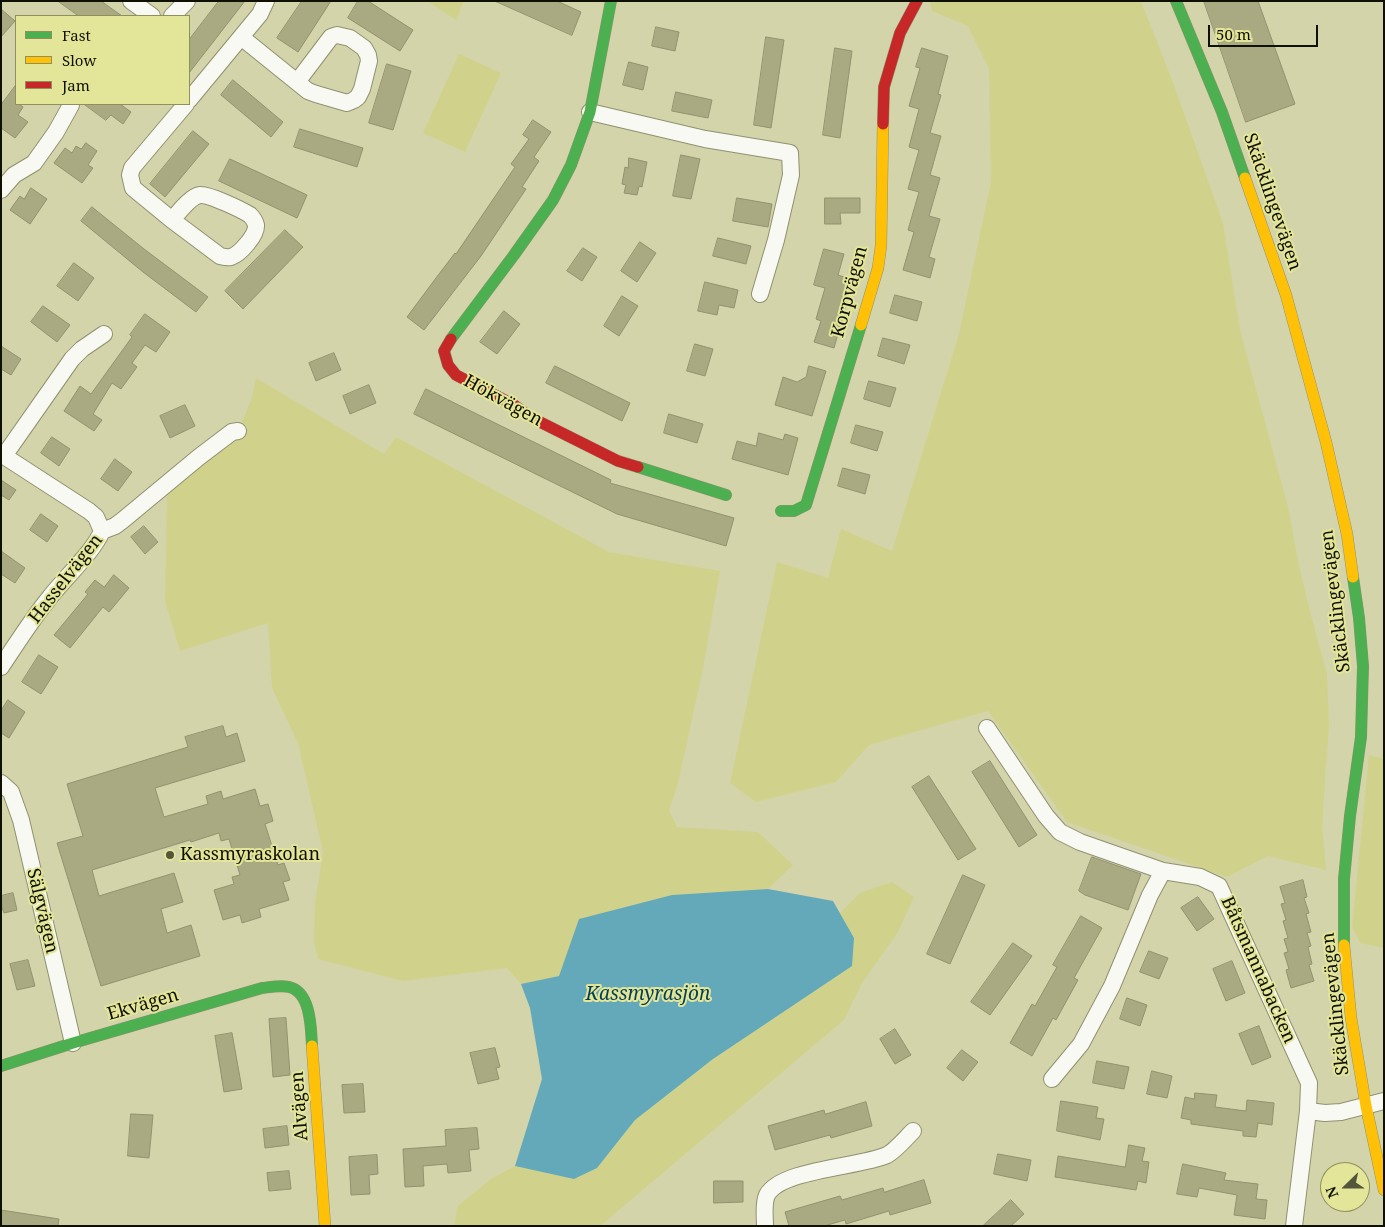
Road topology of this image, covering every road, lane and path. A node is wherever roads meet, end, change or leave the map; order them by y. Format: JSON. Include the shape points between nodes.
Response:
{"nodes":[{"id":1,"x":131,"y":1,"type":"edge"},
{"id":2,"x":187,"y":1,"type":"edge"},
{"id":3,"x":266,"y":1,"type":"edge"},
{"id":4,"x":917,"y":1,"type":"edge"},
{"id":5,"x":1176,"y":1,"type":"edge"},
{"id":6,"x":608,"y":2,"type":"edge"},
{"id":7,"x":151,"y":15,"type":"edge"},
{"id":8,"x":173,"y":15,"type":"edge"},
{"id":9,"x":242,"y":38,"type":"junction"},
{"id":10,"x":297,"y":82,"type":"junction"},
{"id":11,"x":190,"y":99,"type":"edge"},
{"id":12,"x":71,"y":105,"type":"dead end"},
{"id":13,"x":185,"y":105,"type":"edge"},
{"id":14,"x":590,"y":112,"type":"junction"},
{"id":15,"x":1,"y":190,"type":"edge"},
{"id":16,"x":172,"y":220,"type":"junction"},
{"id":17,"x":760,"y":294,"type":"dead end"},
{"id":18,"x":104,"y":334,"type":"dead end"},
{"id":19,"x":238,"y":431,"type":"dead end"},
{"id":20,"x":3,"y":455,"type":"edge"},
{"id":21,"x":726,"y":495,"type":"dead end"},
{"id":22,"x":781,"y":511,"type":"dead end"},
{"id":23,"x":102,"y":531,"type":"junction"},
{"id":24,"x":1,"y":667,"type":"edge"},
{"id":25,"x":987,"y":728,"type":"dead end"},
{"id":26,"x":1,"y":783,"type":"edge"},
{"id":27,"x":1162,"y":871,"type":"junction"},
{"id":28,"x":295,"y":988,"type":"joint"},
{"id":29,"x":72,"y":1043,"type":"junction"},
{"id":30,"x":1,"y":1066,"type":"edge"},
{"id":31,"x":1052,"y":1079,"type":"dead end"},
{"id":32,"x":1384,"y":1101,"type":"edge"},
{"id":33,"x":1366,"y":1106,"type":"junction"},
{"id":34,"x":1308,"y":1111,"type":"junction"},
{"id":35,"x":913,"y":1131,"type":"dead end"},
{"id":36,"x":1384,"y":1190,"type":"edge"},
{"id":37,"x":325,"y":1226,"type":"edge"},
{"id":38,"x":766,"y":1226,"type":"edge"},
{"id":39,"x":1294,"y":1226,"type":"edge"}],
"edges":[{"from":1,"to":7,"type":"street"},
{"from":2,"to":8,"type":"street"},
{"from":3,"to":9,"type":"street"},
{"from":4,"to":22,"type":"street","name":"Korpvägen","via":[[900,32],[884,87],[878,268],[806,505],[790,512]]},
{"from":5,"to":33,"type":"street","name":"Skäcklingevägen","via":[[1222,112],[1286,295],[1347,534],[1363,666],[1361,737],[1344,879],[1344,955]]},
{"from":6,"to":14,"type":"street","name":"Hökvägen"},
{"from":9,"to":10,"type":"street"},
{"from":9,"to":11,"type":"street"},
{"from":10,"to":10,"type":"street","via":[[331,37],[350,38],[368,54],[362,89],[358,97],[347,103],[316,94]]},
{"from":12,"to":15,"type":"street","via":[[34,163],[14,175]]},
{"from":13,"to":16,"type":"street","via":[[132,168],[130,175],[134,188]]},
{"from":14,"to":17,"type":"street","via":[[790,153],[791,175]]},
{"from":14,"to":21,"type":"street","name":"Hökvägen","via":[[571,165],[553,200],[451,338],[444,351],[448,365],[456,374],[532,418],[618,461]]},
{"from":16,"to":16,"type":"street","via":[[192,198],[200,195],[237,208],[251,216],[256,224],[247,244],[227,258],[215,253]]},
{"from":18,"to":20,"type":"street","via":[[72,359]]},
{"from":19,"to":23,"type":"street","name":"Hasselvägen","via":[[199,457],[124,520]]},
{"from":20,"to":23,"type":"street","via":[[89,511],[96,517]]},
{"from":23,"to":24,"type":"street","name":"Hasselvägen","via":[[36,614]]},
{"from":25,"to":27,"type":"street","name":"Båtsmannabacken","via":[[1060,832]]},
{"from":26,"to":29,"type":"street","name":"Sälgvägen","via":[[11,792],[21,820]]},
{"from":27,"to":31,"type":"street","via":[[1112,986],[1081,1044]]},
{"from":27,"to":34,"type":"street","name":"Båtsmannabacken","via":[[1200,877],[1219,886],[1309,1083]]},
{"from":28,"to":29,"type":"street","name":"Ekvägen","via":[[280,985],[262,988]]},
{"from":28,"to":37,"type":"street","name":"Alvägen","via":[[305,999],[310,1015]]},
{"from":29,"to":30,"type":"street","name":"Ekvägen"},
{"from":32,"to":33,"type":"street"},
{"from":33,"to":34,"type":"street","via":[[1341,1112]]},
{"from":33,"to":36,"type":"street","name":"Skäcklingevägen"},
{"from":34,"to":39,"type":"street","name":"Båtsmannabacken"},
{"from":35,"to":38,"type":"street","via":[[889,1154],[811,1172],[772,1189],[764,1204]]}]}
